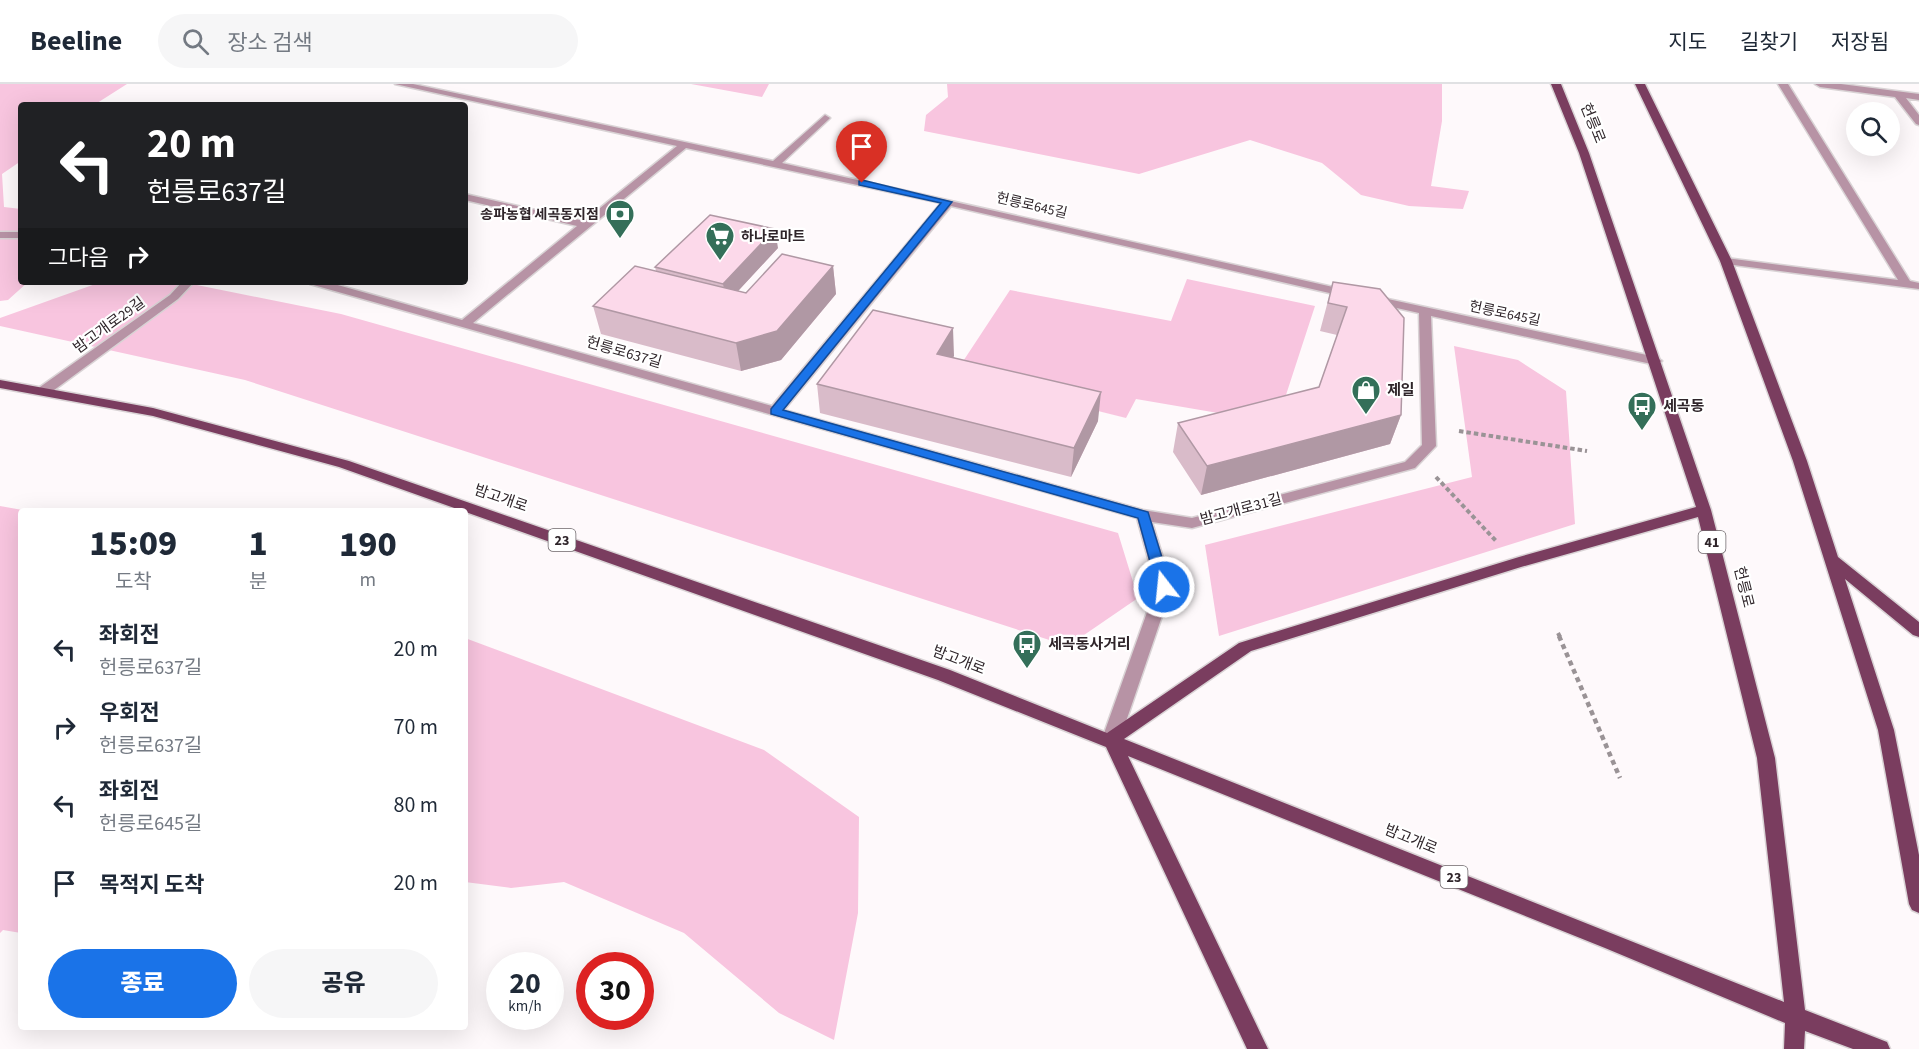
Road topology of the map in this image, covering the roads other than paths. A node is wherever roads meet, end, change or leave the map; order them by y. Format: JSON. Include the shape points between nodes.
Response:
{"nodes":[{"id":1,"x":400,"y":84,"type":"edge"},
{"id":2,"x":1556,"y":84,"type":"edge"},
{"id":3,"x":1640,"y":84,"type":"edge"},
{"id":4,"x":1783,"y":84,"type":"edge"},
{"id":5,"x":1820,"y":84,"type":"edge"},
{"id":6,"x":1898,"y":94,"type":"junction"},
{"id":7,"x":460,"y":96,"type":"junction"},
{"id":8,"x":1919,"y":97,"type":"edge"},
{"id":9,"x":450,"y":102,"type":"edge"},
{"id":10,"x":825,"y":118,"type":"dead end"},
{"id":11,"x":1919,"y":122,"type":"edge"},
{"id":12,"x":684,"y":145,"type":"junction"},
{"id":13,"x":775,"y":164,"type":"junction"},
{"id":14,"x":468,"y":198,"type":"edge"},
{"id":15,"x":948,"y":202,"type":"junction"},
{"id":16,"x":586,"y":225,"type":"junction"},
{"id":17,"x":0,"y":235,"type":"edge"},
{"id":18,"x":18,"y":235,"type":"edge"},
{"id":19,"x":1726,"y":261,"type":"junction"},
{"id":20,"x":1906,"y":284,"type":"junction"},
{"id":21,"x":185,"y":285,"type":"edge"},
{"id":22,"x":325,"y":285,"type":"edge"},
{"id":23,"x":1919,"y":286,"type":"edge"},
{"id":24,"x":1425,"y":311,"type":"junction"},
{"id":25,"x":464,"y":324,"type":"junction"},
{"id":26,"x":1656,"y":361,"type":"junction"},
{"id":27,"x":0,"y":384,"type":"edge"},
{"id":28,"x":45,"y":390,"type":"junction"},
{"id":29,"x":775,"y":412,"type":"junction"},
{"id":30,"x":1704,"y":510,"type":"junction"},
{"id":31,"x":1143,"y":515,"type":"junction"},
{"id":32,"x":1833,"y":561,"type":"junction"},
{"id":33,"x":1919,"y":631,"type":"edge"},
{"id":34,"x":1111,"y":739,"type":"junction"},
{"id":35,"x":1919,"y":904,"type":"edge"},
{"id":36,"x":1796,"y":1017,"type":"junction"},
{"id":37,"x":1258,"y":1049,"type":"edge"},
{"id":38,"x":1794,"y":1049,"type":"edge"},
{"id":39,"x":1880,"y":1049,"type":"edge"}],
"edges":[{"from":1,"to":7,"type":"street","name":"헌릉로645길"},
{"from":2,"to":26,"type":"main road","name":"헌릉로","number":"41"},
{"from":3,"to":19,"type":"main road"},
{"from":4,"to":20,"type":"street"},
{"from":5,"to":6,"type":"street"},
{"from":6,"to":8,"type":"street"},
{"from":6,"to":11,"type":"street"},
{"from":7,"to":9,"type":"street"},
{"from":7,"to":12,"type":"street","name":"헌릉로645길"},
{"from":10,"to":13,"type":"street"},
{"from":12,"to":13,"type":"street","name":"헌릉로645길"},
{"from":12,"to":16,"type":"street"},
{"from":13,"to":15,"type":"street","name":"헌릉로645길"},
{"from":14,"to":16,"type":"street"},
{"from":15,"to":24,"type":"street","name":"헌릉로645길"},
{"from":15,"to":29,"type":"street"},
{"from":16,"to":25,"type":"street"},
{"from":17,"to":18,"type":"street"},
{"from":19,"to":20,"type":"street"},
{"from":19,"to":32,"type":"main road"},
{"from":20,"to":23,"type":"street"},
{"from":21,"to":28,"type":"street","name":"밤고개로29길"},
{"from":22,"to":25,"type":"street","name":"헌릉로637길"},
{"from":24,"to":26,"type":"street","name":"헌릉로645길"},
{"from":24,"to":31,"type":"street","name":"밤고개로31길","via":[[1429,446],[1410,465],[1192,523]]},
{"from":25,"to":29,"type":"street","name":"헌릉로637길"},
{"from":26,"to":30,"type":"main road","name":"헌릉로","number":"41"},
{"from":27,"to":28,"type":"main road","name":"밤고개로","number":"23"},
{"from":28,"to":34,"type":"main road","name":"밤고개로","number":"23","via":[[153,412],[344,464],[944,675]]},
{"from":29,"to":31,"type":"street","name":"헌릉로637길"},
{"from":30,"to":34,"type":"main road","via":[[1519,562],[1245,647]]},
{"from":30,"to":36,"type":"main road","name":"헌릉로","number":"41","via":[[1766,758]]},
{"from":31,"to":34,"type":"street","via":[[1164,587]]},
{"from":32,"to":33,"type":"main road"},
{"from":32,"to":35,"type":"main road","via":[[1886,730]]},
{"from":34,"to":36,"type":"main road","name":"밤고개로","number":"23"},
{"from":34,"to":37,"type":"main road"},
{"from":36,"to":38,"type":"main road","name":"헌릉로","number":"41"},
{"from":36,"to":39,"type":"main road","name":"밤고개로","number":"23"}]}
